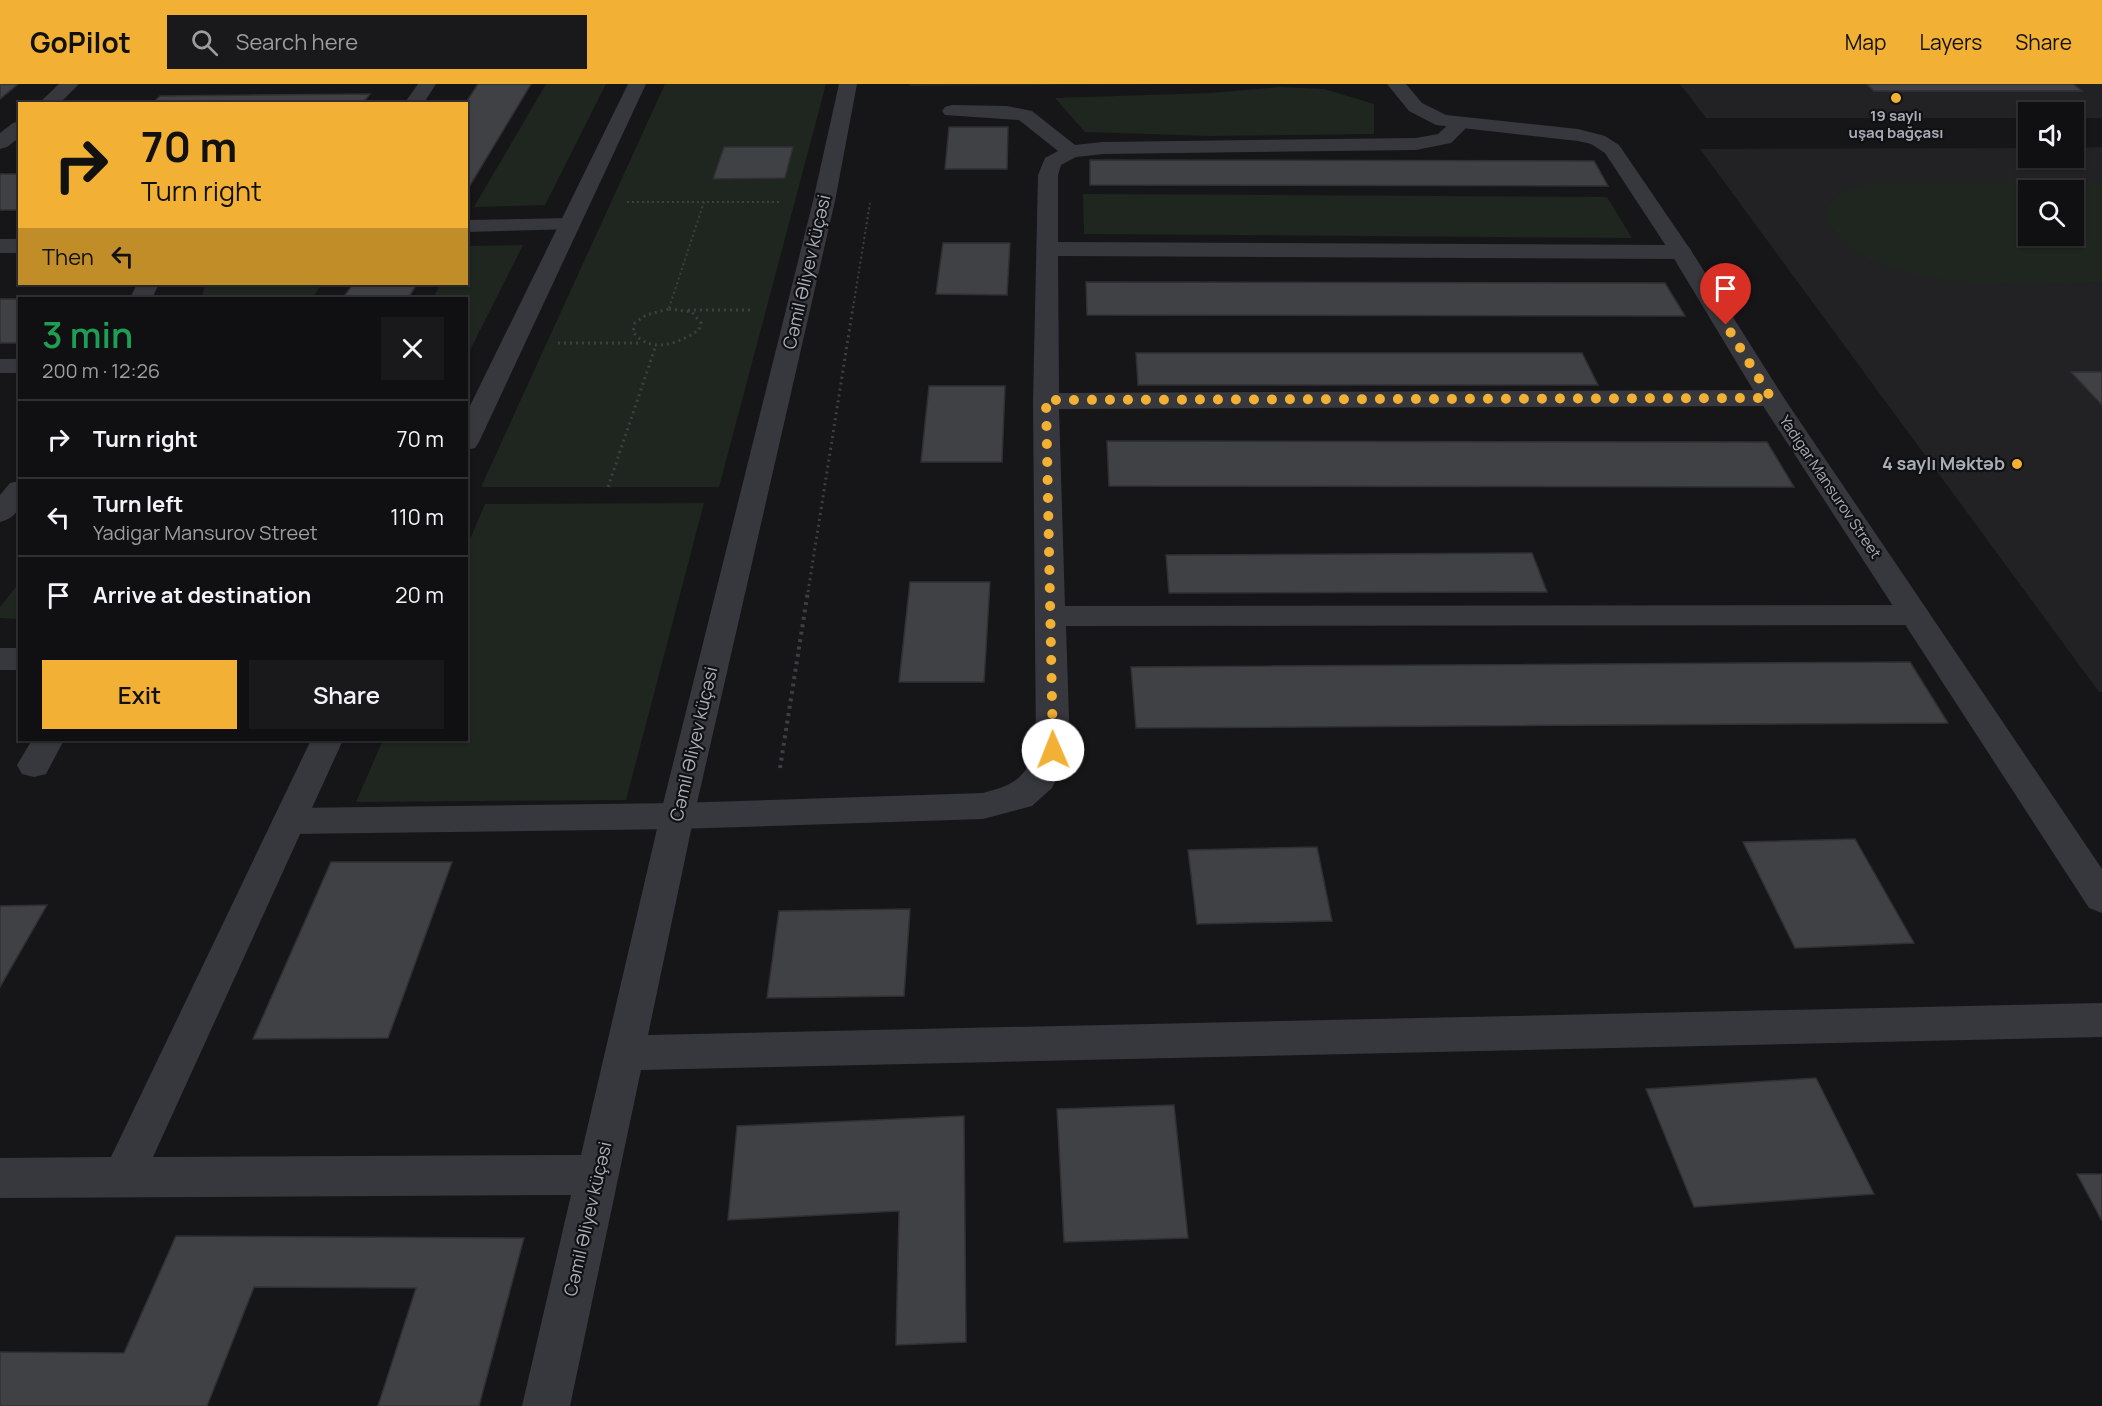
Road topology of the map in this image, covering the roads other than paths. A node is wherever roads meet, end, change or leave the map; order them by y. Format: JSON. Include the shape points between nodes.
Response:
{"nodes":[{"id":1,"x":70,"y":84,"type":"edge"},
{"id":2,"x":427,"y":84,"type":"edge"},
{"id":3,"x":637,"y":84,"type":"edge"},
{"id":4,"x":848,"y":84,"type":"edge"},
{"id":5,"x":1396,"y":84,"type":"edge"},
{"id":6,"x":49,"y":102,"type":"edge"},
{"id":7,"x":414,"y":102,"type":"edge"},
{"id":8,"x":952,"y":111,"type":"dead end"},
{"id":9,"x":1460,"y":124,"type":"junction"},
{"id":10,"x":18,"y":130,"type":"edge"},
{"id":11,"x":1071,"y":152,"type":"junction"},
{"id":12,"x":3,"y":154,"type":"edge"},
{"id":13,"x":569,"y":224,"type":"junction"},
{"id":14,"x":468,"y":226,"type":"edge"},
{"id":15,"x":0,"y":246,"type":"edge"},
{"id":16,"x":18,"y":246,"type":"edge"},
{"id":17,"x":1046,"y":249,"type":"junction"},
{"id":18,"x":1681,"y":252,"type":"junction"},
{"id":19,"x":0,"y":366,"type":"edge"},
{"id":20,"x":18,"y":366,"type":"edge"},
{"id":21,"x":1771,"y":398,"type":"junction"},
{"id":22,"x":1046,"y":400,"type":"junction"},
{"id":23,"x":468,"y":438,"type":"edge"},
{"id":24,"x":18,"y":491,"type":"edge"},
{"id":25,"x":0,"y":513,"type":"edge"},
{"id":26,"x":1915,"y":615,"type":"junction"},
{"id":27,"x":1050,"y":616,"type":"junction"},
{"id":28,"x":0,"y":659,"type":"edge"},
{"id":29,"x":18,"y":659,"type":"edge"},
{"id":30,"x":327,"y":741,"type":"edge"},
{"id":31,"x":677,"y":816,"type":"junction"},
{"id":32,"x":289,"y":820,"type":"junction"},
{"id":33,"x":2102,"y":898,"type":"edge"},
{"id":34,"x":2102,"y":1020,"type":"edge"},
{"id":35,"x":626,"y":1053,"type":"junction"},
{"id":36,"x":598,"y":1175,"type":"junction"},
{"id":37,"x":123,"y":1177,"type":"junction"},
{"id":38,"x":0,"y":1178,"type":"edge"},
{"id":39,"x":546,"y":1406,"type":"edge"}],
"edges":[{"from":1,"to":6,"type":"street"},
{"from":2,"to":7,"type":"street"},
{"from":3,"to":13,"type":"street"},
{"from":4,"to":31,"type":"street","name":"Cəmil Əliyev küçəsi","via":[[819,225]]},
{"from":5,"to":9,"type":"street","name":"Yadigar Mansurov Street","via":[[1413,108],[1425,116]]},
{"from":8,"to":11,"type":"street","via":[[1007,111],[1025,116]]},
{"from":9,"to":11,"type":"street","via":[[1444,139],[1416,144],[1103,148]]},
{"from":9,"to":18,"type":"street","name":"Yadigar Mansurov Street","via":[[1598,140],[1612,149]]},
{"from":10,"to":12,"type":"street"},
{"from":11,"to":17,"type":"street","via":[[1052,162],[1048,175]]},
{"from":13,"to":14,"type":"street"},
{"from":13,"to":23,"type":"street"},
{"from":15,"to":16,"type":"street"},
{"from":17,"to":18,"type":"street"},
{"from":17,"to":22,"type":"street"},
{"from":18,"to":21,"type":"street","name":"Yadigar Mansurov Street"},
{"from":19,"to":20,"type":"street"},
{"from":21,"to":22,"type":"street"},
{"from":21,"to":26,"type":"street","name":"Yadigar Mansurov Street"},
{"from":22,"to":27,"type":"street"},
{"from":24,"to":25,"type":"street"},
{"from":26,"to":27,"type":"street"},
{"from":26,"to":33,"type":"street","name":"Yadigar Mansurov Street"},
{"from":27,"to":31,"type":"street","via":[[1053,750],[1040,779],[1020,797],[983,806]]},
{"from":28,"to":29,"type":"street"},
{"from":30,"to":32,"type":"street"},
{"from":31,"to":32,"type":"street"},
{"from":31,"to":35,"type":"street","name":"Cəmil Əliyev küçəsi"},
{"from":32,"to":37,"type":"street"},
{"from":34,"to":35,"type":"street"},
{"from":35,"to":36,"type":"street","name":"Cəmil Əliyev küçəsi"},
{"from":36,"to":37,"type":"street"},
{"from":36,"to":39,"type":"street","name":"Cəmil Əliyev küçəsi"},
{"from":37,"to":38,"type":"street"}]}
